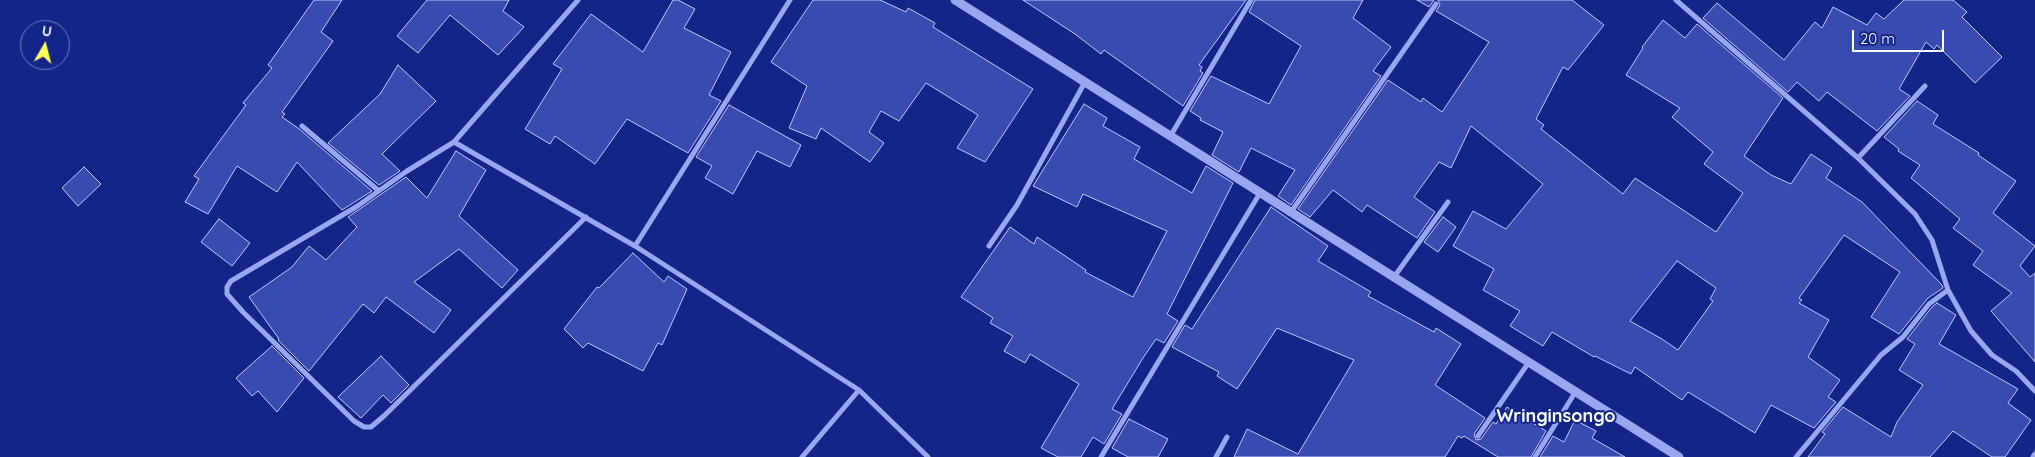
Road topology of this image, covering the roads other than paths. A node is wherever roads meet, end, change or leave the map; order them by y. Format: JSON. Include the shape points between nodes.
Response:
{"nodes":[{"id":1,"x":578,"y":0,"type":"edge"},
{"id":2,"x":790,"y":0,"type":"edge"},
{"id":3,"x":955,"y":0,"type":"edge"},
{"id":4,"x":1251,"y":0,"type":"edge"},
{"id":5,"x":1676,"y":0,"type":"edge"},
{"id":6,"x":1436,"y":4,"type":"dead end"},
{"id":7,"x":1084,"y":82,"type":"junction"},
{"id":8,"x":1925,"y":86,"type":"dead end"},
{"id":9,"x":302,"y":126,"type":"dead end"},
{"id":10,"x":1171,"y":135,"type":"junction"},
{"id":11,"x":454,"y":142,"type":"junction"},
{"id":12,"x":1858,"y":158,"type":"junction"},
{"id":13,"x":379,"y":191,"type":"junction"},
{"id":14,"x":1260,"y":192,"type":"junction"},
{"id":15,"x":1448,"y":202,"type":"dead end"},
{"id":16,"x":1291,"y":212,"type":"junction"},
{"id":17,"x":586,"y":217,"type":"junction"},
{"id":18,"x":635,"y":246,"type":"junction"},
{"id":19,"x":989,"y":246,"type":"dead end"},
{"id":20,"x":1394,"y":277,"type":"junction"},
{"id":21,"x":1948,"y":290,"type":"junction"},
{"id":22,"x":1529,"y":362,"type":"junction"},
{"id":23,"x":858,"y":390,"type":"junction"},
{"id":24,"x":1576,"y":391,"type":"junction"},
{"id":25,"x":2035,"y":391,"type":"edge"},
{"id":26,"x":1227,"y":436,"type":"dead end"},
{"id":27,"x":1478,"y":436,"type":"dead end"},
{"id":28,"x":2035,"y":454,"type":"edge"},
{"id":29,"x":802,"y":457,"type":"edge"},
{"id":30,"x":928,"y":457,"type":"edge"},
{"id":31,"x":1101,"y":457,"type":"edge"},
{"id":32,"x":1216,"y":457,"type":"edge"},
{"id":33,"x":1535,"y":457,"type":"edge"},
{"id":34,"x":1679,"y":457,"type":"edge"},
{"id":35,"x":1796,"y":457,"type":"edge"},
{"id":36,"x":2033,"y":457,"type":"edge"}],
"edges":[{"from":1,"to":11,"type":"street"},
{"from":2,"to":18,"type":"street"},
{"from":3,"to":7,"type":"street"},
{"from":4,"to":10,"type":"street"},
{"from":5,"to":12,"type":"street"},
{"from":6,"to":16,"type":"street"},
{"from":7,"to":10,"type":"street"},
{"from":7,"to":19,"type":"street","via":[[1017,205]]},
{"from":8,"to":12,"type":"street"},
{"from":9,"to":13,"type":"street"},
{"from":10,"to":14,"type":"street"},
{"from":11,"to":13,"type":"street"},
{"from":11,"to":17,"type":"street"},
{"from":12,"to":21,"type":"street","via":[[1924,226],[1932,240]]},
{"from":13,"to":17,"type":"street","via":[[231,282],[226,290],[242,312],[354,422],[364,427],[374,425],[385,416]]},
{"from":14,"to":16,"type":"street"},
{"from":14,"to":31,"type":"street"},
{"from":15,"to":20,"type":"street"},
{"from":16,"to":20,"type":"street"},
{"from":17,"to":18,"type":"street"},
{"from":18,"to":23,"type":"street"},
{"from":20,"to":22,"type":"street"},
{"from":21,"to":25,"type":"street","via":[[1971,331]]},
{"from":21,"to":35,"type":"street","via":[[1929,304],[1904,337],[1881,355]]},
{"from":22,"to":24,"type":"street"},
{"from":22,"to":27,"type":"street"},
{"from":23,"to":29,"type":"street"},
{"from":23,"to":30,"type":"street"},
{"from":24,"to":33,"type":"street"},
{"from":24,"to":34,"type":"street"},
{"from":26,"to":32,"type":"street"},
{"from":28,"to":36,"type":"street"}]}
